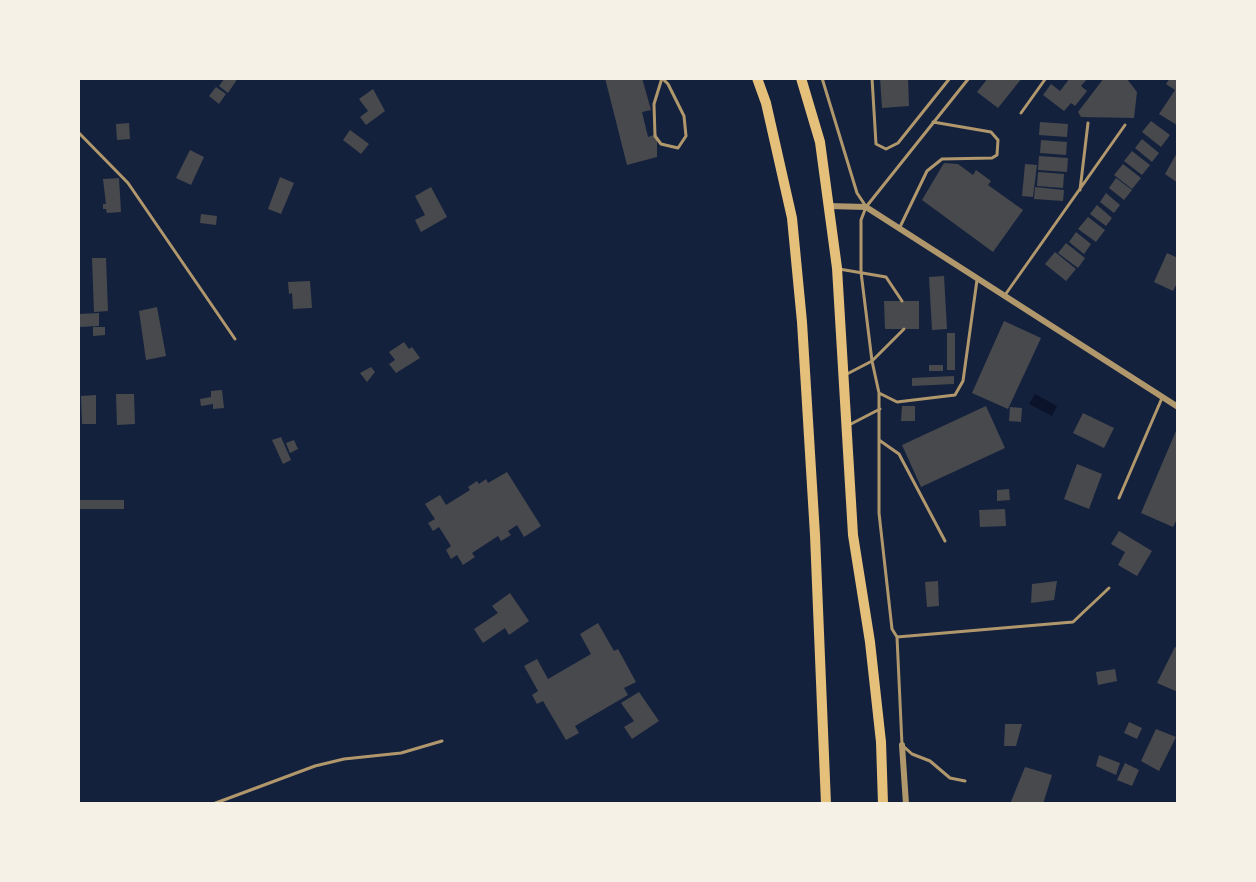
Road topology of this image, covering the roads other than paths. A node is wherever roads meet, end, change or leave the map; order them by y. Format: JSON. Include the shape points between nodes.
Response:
{"nodes":[{"id":1,"x":662,"y":78,"type":"edge"},
{"id":2,"x":757,"y":78,"type":"edge"},
{"id":3,"x":801,"y":78,"type":"edge"},
{"id":4,"x":822,"y":78,"type":"edge"},
{"id":5,"x":872,"y":78,"type":"edge"},
{"id":6,"x":950,"y":78,"type":"edge"},
{"id":7,"x":969,"y":78,"type":"edge"},
{"id":8,"x":1046,"y":78,"type":"edge"},
{"id":9,"x":1021,"y":113,"type":"dead end"},
{"id":10,"x":933,"y":122,"type":"junction"},
{"id":11,"x":1088,"y":123,"type":"dead end"},
{"id":12,"x":1125,"y":125,"type":"dead end"},
{"id":13,"x":78,"y":132,"type":"edge"},
{"id":14,"x":1079,"y":191,"type":"junction"},
{"id":15,"x":828,"y":206,"type":"junction"},
{"id":16,"x":866,"y":207,"type":"junction"},
{"id":17,"x":899,"y":229,"type":"junction"},
{"id":18,"x":837,"y":268,"type":"junction"},
{"id":19,"x":861,"y":273,"type":"junction"},
{"id":20,"x":977,"y":279,"type":"junction"},
{"id":21,"x":1004,"y":296,"type":"junction"},
{"id":22,"x":903,"y":301,"type":"dead end"},
{"id":23,"x":904,"y":329,"type":"dead end"},
{"id":24,"x":235,"y":339,"type":"dead end"},
{"id":25,"x":872,"y":361,"type":"junction"},
{"id":26,"x":843,"y":376,"type":"junction"},
{"id":27,"x":879,"y":393,"type":"junction"},
{"id":28,"x":1162,"y":397,"type":"junction"},
{"id":29,"x":1178,"y":407,"type":"edge"},
{"id":30,"x":880,"y":410,"type":"junction"},
{"id":31,"x":846,"y":426,"type":"junction"},
{"id":32,"x":879,"y":440,"type":"junction"},
{"id":33,"x":1119,"y":498,"type":"dead end"},
{"id":34,"x":945,"y":541,"type":"dead end"},
{"id":35,"x":1109,"y":588,"type":"dead end"},
{"id":36,"x":897,"y":637,"type":"junction"},
{"id":37,"x":442,"y":741,"type":"dead end"},
{"id":38,"x":902,"y":745,"type":"junction"},
{"id":39,"x":965,"y":781,"type":"dead end"},
{"id":40,"x":213,"y":804,"type":"edge"},
{"id":41,"x":826,"y":804,"type":"edge"},
{"id":42,"x":883,"y":804,"type":"edge"},
{"id":43,"x":906,"y":804,"type":"edge"}],
"edges":[{"from":1,"to":1,"type":"lane","via":[[654,104],[655,136],[661,144],[678,148],[686,136],[684,116]]},
{"from":2,"to":41,"type":"highway","via":[[792,218],[813,512]]},
{"from":3,"to":15,"type":"highway","via":[[820,142]]},
{"from":4,"to":16,"type":"lane","via":[[857,193]]},
{"from":5,"to":6,"type":"lane","via":[[876,144],[886,149],[898,143]]},
{"from":7,"to":10,"type":"lane"},
{"from":8,"to":9,"type":"lane"},
{"from":10,"to":16,"type":"lane"},
{"from":10,"to":17,"type":"lane","via":[[991,132],[998,140],[997,155],[942,159],[927,171]]},
{"from":11,"to":14,"type":"lane"},
{"from":12,"to":14,"type":"lane"},
{"from":13,"to":24,"type":"lane","via":[[128,183]]},
{"from":14,"to":21,"type":"lane"},
{"from":15,"to":16,"type":"street"},
{"from":15,"to":18,"type":"highway"},
{"from":16,"to":17,"type":"street"},
{"from":16,"to":19,"type":"lane","via":[[861,221]]},
{"from":17,"to":20,"type":"street"},
{"from":18,"to":19,"type":"lane"},
{"from":18,"to":26,"type":"highway"},
{"from":19,"to":22,"type":"lane","via":[[886,277]]},
{"from":19,"to":25,"type":"lane"},
{"from":20,"to":21,"type":"street"},
{"from":20,"to":27,"type":"lane","via":[[963,381],[955,394],[897,402]]},
{"from":21,"to":28,"type":"street"},
{"from":23,"to":25,"type":"lane"},
{"from":25,"to":26,"type":"lane"},
{"from":25,"to":27,"type":"lane"},
{"from":26,"to":31,"type":"highway"},
{"from":27,"to":30,"type":"lane"},
{"from":28,"to":29,"type":"street"},
{"from":28,"to":33,"type":"lane"},
{"from":30,"to":31,"type":"lane"},
{"from":30,"to":32,"type":"lane"},
{"from":31,"to":42,"type":"highway","via":[[853,535],[870,642]]},
{"from":32,"to":34,"type":"lane","via":[[899,454]]},
{"from":32,"to":36,"type":"lane","via":[[879,513],[892,629]]},
{"from":35,"to":36,"type":"lane","via":[[1072,622]]},
{"from":36,"to":38,"type":"lane"},
{"from":37,"to":40,"type":"lane","via":[[401,753],[315,766]]},
{"from":38,"to":39,"type":"lane","via":[[950,778]]},
{"from":38,"to":43,"type":"street"}]}
